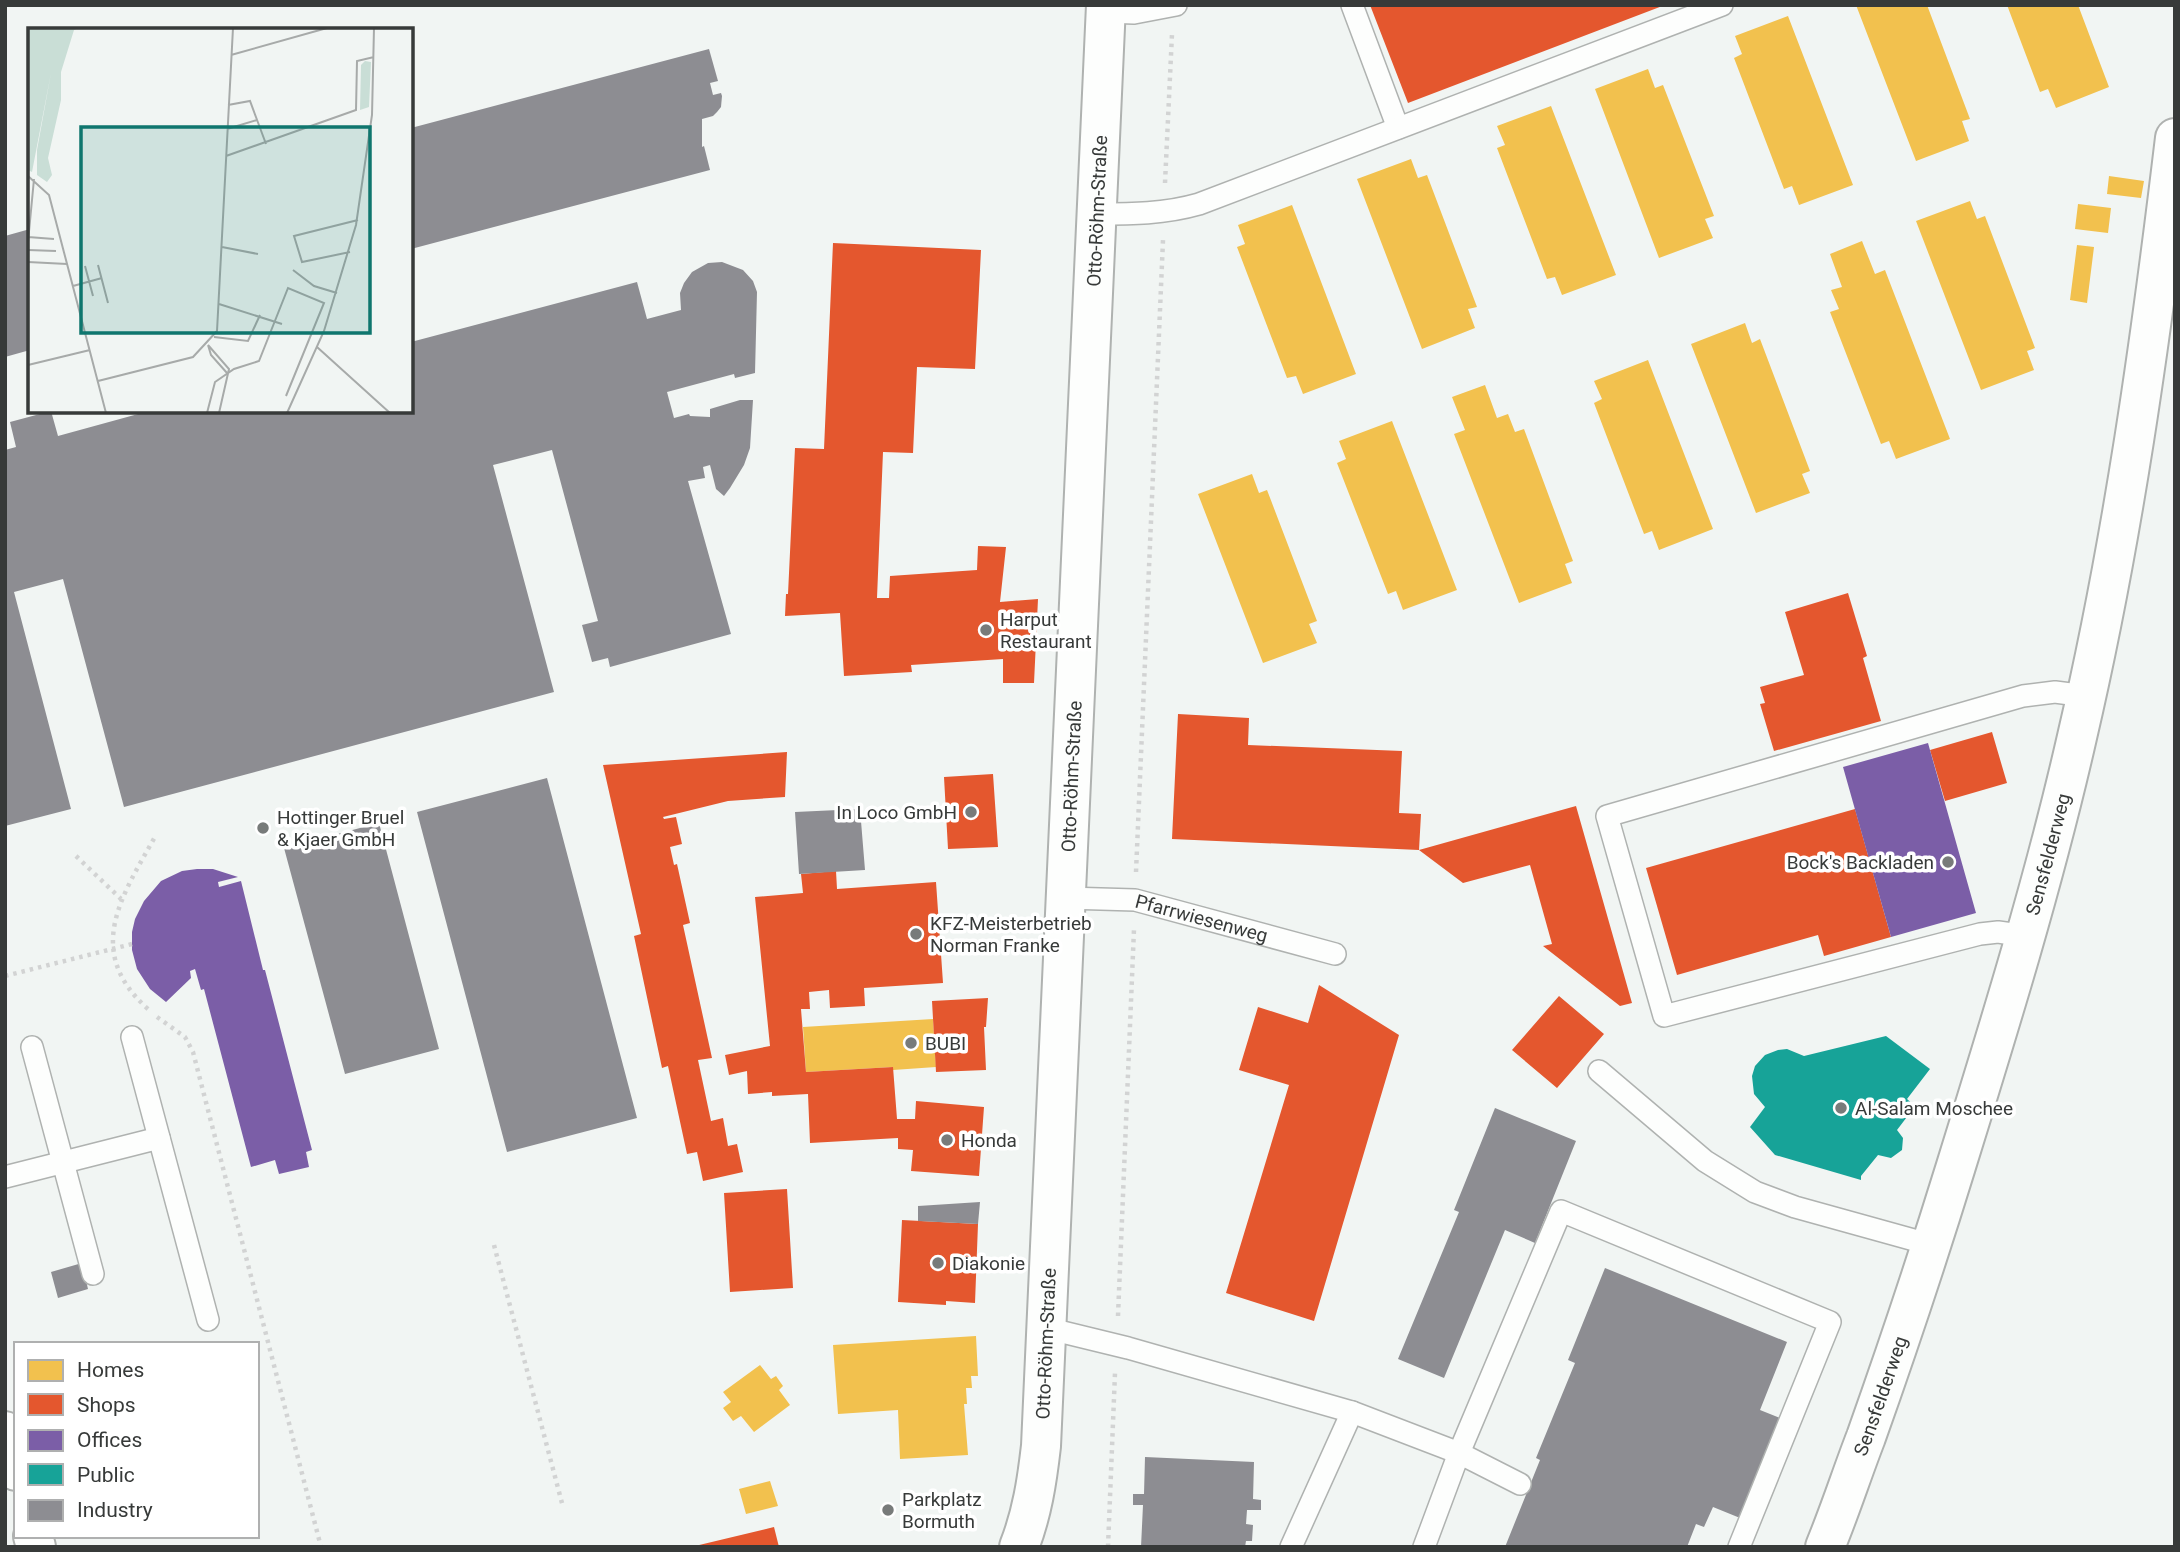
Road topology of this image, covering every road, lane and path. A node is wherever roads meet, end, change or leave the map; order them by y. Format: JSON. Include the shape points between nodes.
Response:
{"nodes":[{"id":1,"x":1352,"y":5,"type":"edge"},
{"id":2,"x":1721,"y":5,"type":"edge"},
{"id":3,"x":1175,"y":6,"type":"edge"},
{"id":4,"x":1106,"y":8,"type":"edge"},
{"id":5,"x":1398,"y":128,"type":"junction"},
{"id":6,"x":2175,"y":138,"type":"edge"},
{"id":7,"x":1164,"y":212,"type":"junction"},
{"id":8,"x":1096,"y":214,"type":"junction"},
{"id":9,"x":2086,"y":696,"type":"junction"},
{"id":10,"x":156,"y":835,"type":"dead end"},
{"id":11,"x":76,"y":856,"type":"dead end"},
{"id":12,"x":1066,"y":898,"type":"junction"},
{"id":13,"x":121,"y":899,"type":"junction"},
{"id":14,"x":1135,"y":900,"type":"junction"},
{"id":15,"x":2027,"y":936,"type":"junction"},
{"id":16,"x":132,"y":944,"type":"dead end"},
{"id":17,"x":113,"y":948,"type":"junction"},
{"id":18,"x":1335,"y":954,"type":"dead end"},
{"id":19,"x":5,"y":976,"type":"edge"},
{"id":20,"x":132,"y":1037,"type":"dead end"},
{"id":21,"x":32,"y":1046,"type":"dead end"},
{"id":22,"x":1599,"y":1071,"type":"dead end"},
{"id":23,"x":159,"y":1138,"type":"junction"},
{"id":24,"x":63,"y":1162,"type":"junction"},
{"id":25,"x":5,"y":1177,"type":"edge"},
{"id":26,"x":495,"y":1245,"type":"dead end"},
{"id":27,"x":1932,"y":1245,"type":"junction"},
{"id":28,"x":93,"y":1274,"type":"dead end"},
{"id":29,"x":208,"y":1320,"type":"dead end"},
{"id":30,"x":1046,"y":1328,"type":"junction"},
{"id":31,"x":1116,"y":1345,"type":"junction"},
{"id":32,"x":1352,"y":1412,"type":"junction"},
{"id":33,"x":5,"y":1431,"type":"edge"},
{"id":34,"x":1459,"y":1453,"type":"junction"},
{"id":35,"x":14,"y":1464,"type":"edge"},
{"id":36,"x":1520,"y":1484,"type":"dead end"},
{"id":37,"x":563,"y":1507,"type":"dead end"},
{"id":38,"x":321,"y":1547,"type":"edge"},
{"id":39,"x":1019,"y":1547,"type":"edge"},
{"id":40,"x":1108,"y":1547,"type":"edge"},
{"id":41,"x":1292,"y":1547,"type":"edge"},
{"id":42,"x":1424,"y":1547,"type":"edge"},
{"id":43,"x":1739,"y":1547,"type":"edge"},
{"id":44,"x":1825,"y":1547,"type":"edge"}],
"edges":[{"from":1,"to":5,"type":"lane"},
{"from":2,"to":5,"type":"lane"},
{"from":3,"to":4,"type":"lane","via":[[1134,13]]},
{"from":3,"to":7,"type":"path"},
{"from":4,"to":8,"type":"street","name":"Otto-Röhm-Straße"},
{"from":5,"to":7,"type":"lane","via":[[1199,204]]},
{"from":6,"to":9,"type":"street","name":"Sensfelderweg","via":[[2138,411]]},
{"from":7,"to":8,"type":"lane"},
{"from":7,"to":14,"type":"path"},
{"from":8,"to":12,"type":"street","name":"Otto-Röhm-Straße"},
{"from":9,"to":15,"type":"street","name":"Sensfelderweg"},
{"from":9,"to":15,"type":"lane","via":[[2055,692],[2023,696],[1608,816],[1664,1016],[1980,934]]},
{"from":10,"to":13,"type":"path"},
{"from":11,"to":13,"type":"path"},
{"from":12,"to":14,"type":"lane","name":"Pfarrwiesenweg"},
{"from":12,"to":30,"type":"street","name":"Otto-Röhm-Straße"},
{"from":13,"to":17,"type":"path","via":[[114,919]]},
{"from":14,"to":18,"type":"lane","name":"Pfarrwiesenweg"},
{"from":14,"to":31,"type":"path"},
{"from":15,"to":27,"type":"street","name":"Sensfelderweg"},
{"from":16,"to":17,"type":"path"},
{"from":17,"to":19,"type":"path"},
{"from":17,"to":38,"type":"path","via":[[121,977],[131,992],[185,1037],[193,1052]]},
{"from":20,"to":23,"type":"lane"},
{"from":21,"to":24,"type":"lane"},
{"from":22,"to":27,"type":"lane","via":[[1704,1161],[1755,1192]]},
{"from":23,"to":24,"type":"lane"},
{"from":23,"to":29,"type":"lane"},
{"from":24,"to":25,"type":"lane"},
{"from":24,"to":28,"type":"lane"},
{"from":26,"to":37,"type":"path"},
{"from":27,"to":44,"type":"street","name":"Sensfelderweg"},
{"from":30,"to":31,"type":"lane"},
{"from":30,"to":39,"type":"street","name":"Otto-Röhm-Straße","via":[[1037,1482]]},
{"from":31,"to":32,"type":"lane"},
{"from":31,"to":40,"type":"path"},
{"from":32,"to":34,"type":"lane"},
{"from":32,"to":41,"type":"lane"},
{"from":33,"to":35,"type":"street"},
{"from":34,"to":36,"type":"lane"},
{"from":34,"to":42,"type":"lane"},
{"from":34,"to":43,"type":"lane","via":[[1561,1211],[1830,1322]]}]}
